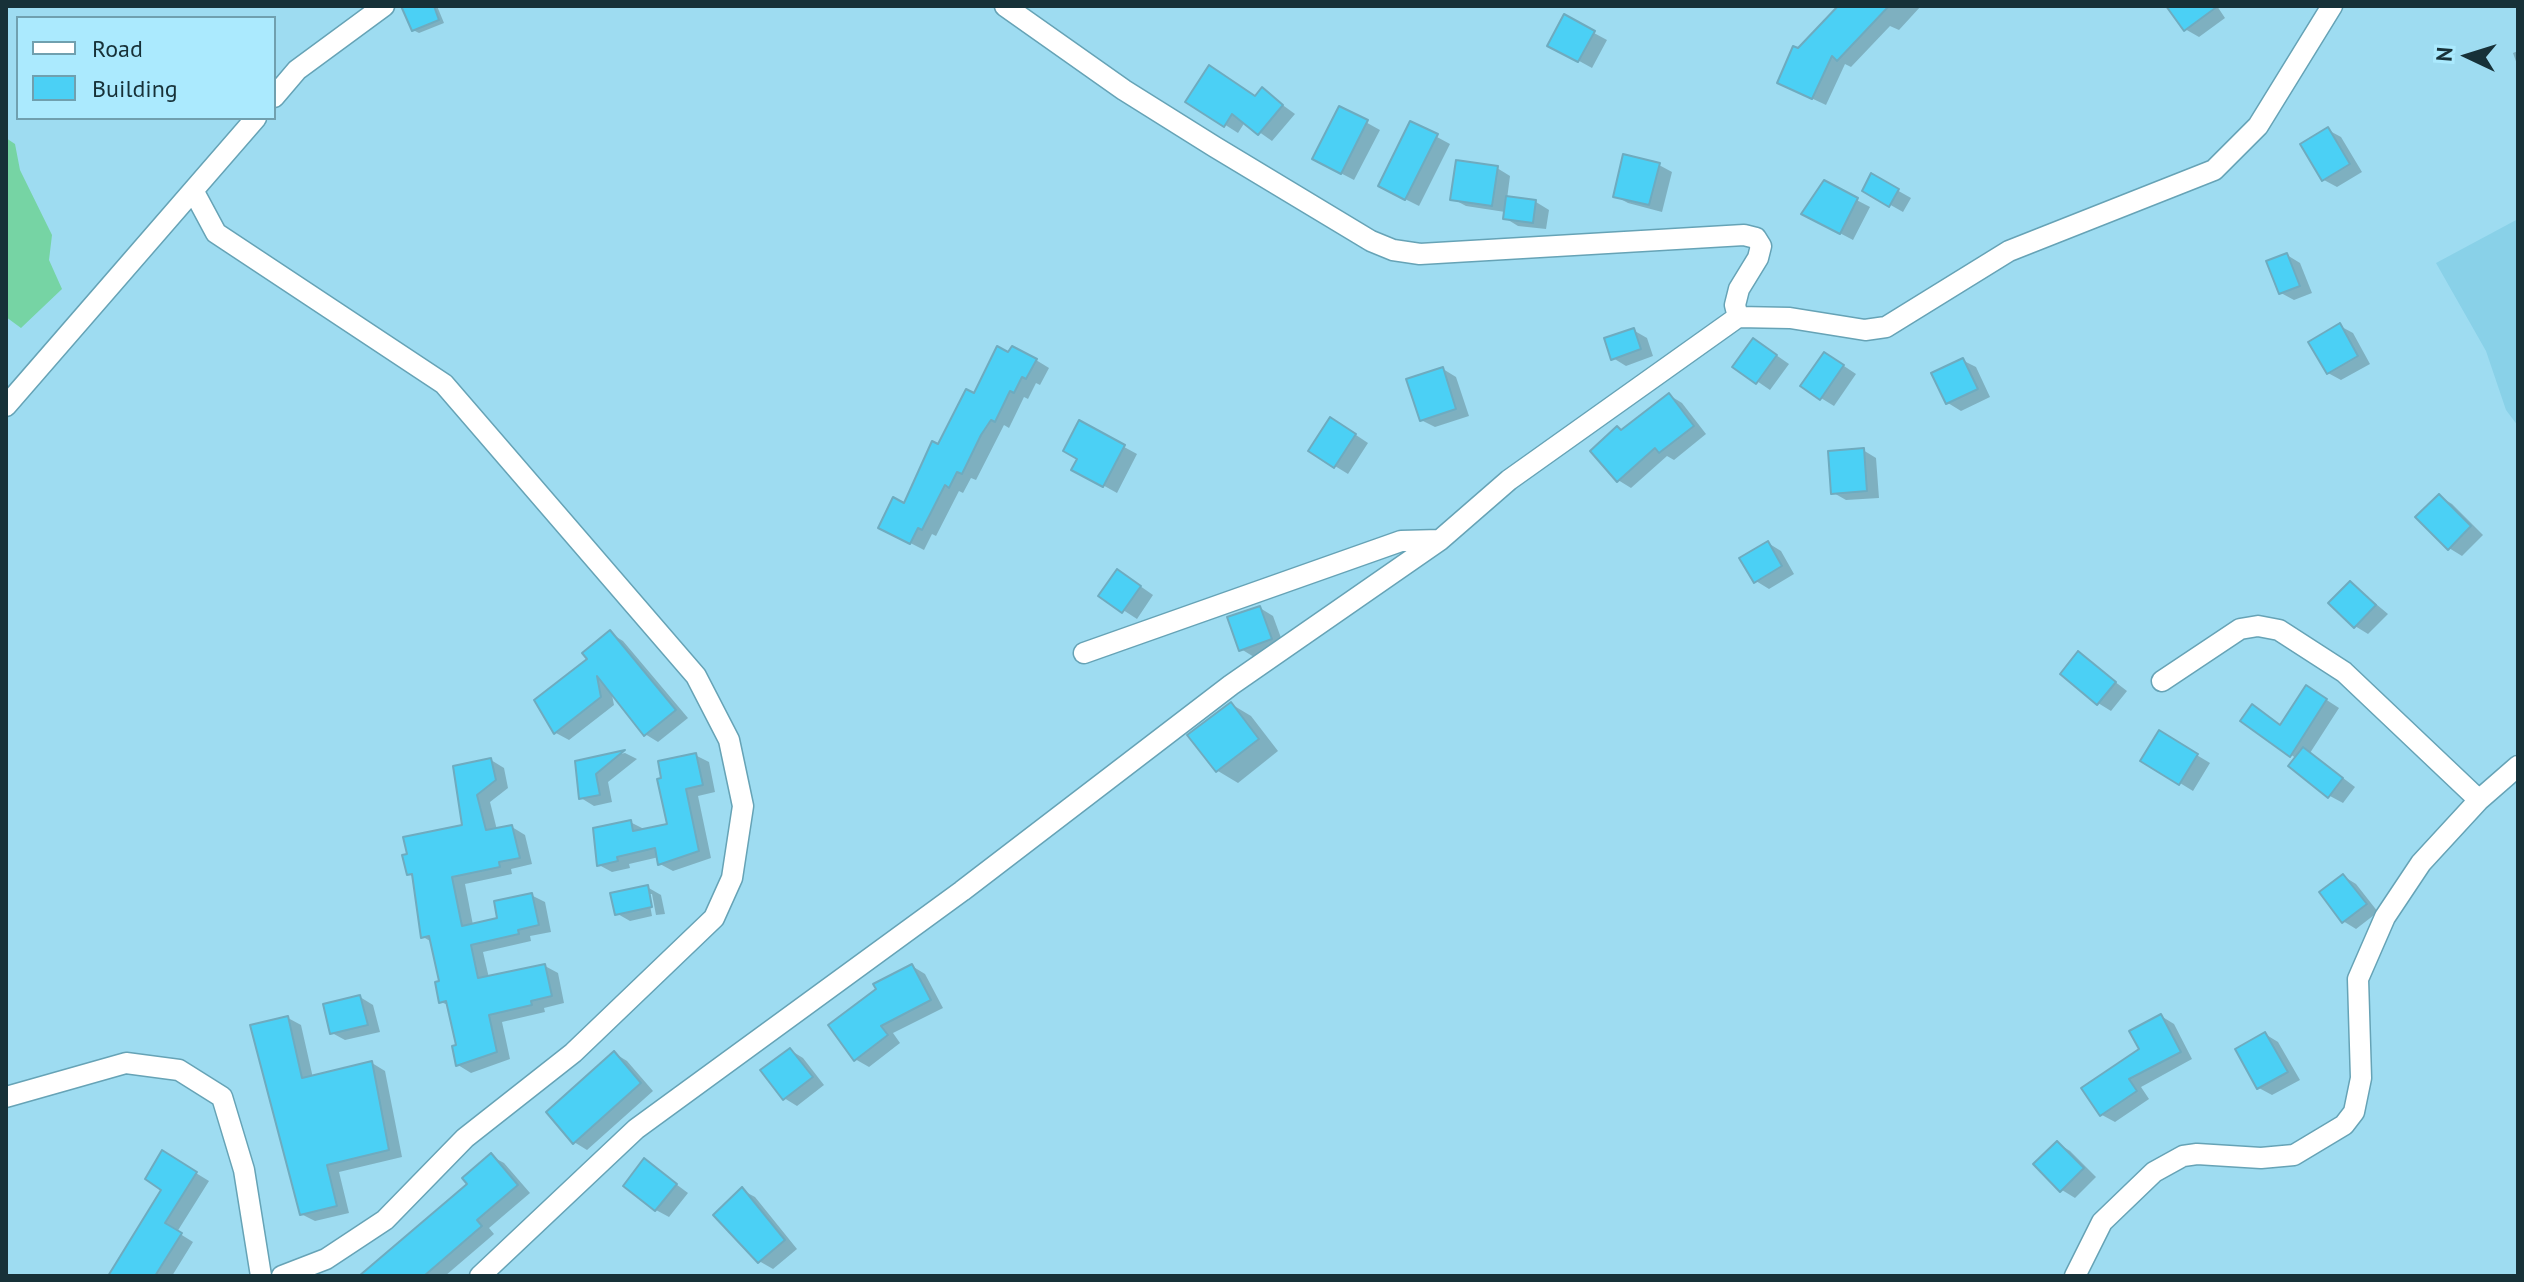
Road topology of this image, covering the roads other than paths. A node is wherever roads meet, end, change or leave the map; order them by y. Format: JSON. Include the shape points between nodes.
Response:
{"nodes":[{"id":1,"x":384,"y":6,"type":"edge"},
{"id":2,"x":402,"y":6,"type":"edge"},
{"id":3,"x":1005,"y":6,"type":"edge"},
{"id":4,"x":2332,"y":6,"type":"edge"},
{"id":5,"x":359,"y":20,"type":"junction"},
{"id":6,"x":276,"y":95,"type":"edge"},
{"id":7,"x":254,"y":120,"type":"edge"},
{"id":8,"x":194,"y":192,"type":"junction"},
{"id":9,"x":1738,"y":317,"type":"junction"},
{"id":10,"x":6,"y":406,"type":"edge"},
{"id":11,"x":1440,"y":540,"type":"junction"},
{"id":12,"x":1084,"y":653,"type":"dead end"},
{"id":13,"x":2162,"y":681,"type":"dead end"},
{"id":14,"x":2518,"y":766,"type":"edge"},
{"id":15,"x":2479,"y":800,"type":"junction"},
{"id":16,"x":6,"y":1097,"type":"edge"},
{"id":17,"x":261,"y":1276,"type":"edge"},
{"id":18,"x":282,"y":1276,"type":"edge"},
{"id":19,"x":480,"y":1276,"type":"edge"},
{"id":20,"x":2075,"y":1276,"type":"edge"}],
"edges":[{"from":1,"to":5,"type":"street"},
{"from":2,"to":5,"type":"street"},
{"from":3,"to":9,"type":"street","via":[[1189,131],[1393,250],[1420,254],[1756,238],[1761,246],[1739,289]]},
{"from":4,"to":9,"type":"street","via":[[2258,126],[2214,170],[2009,251],[1886,327],[1865,330],[1790,318]]},
{"from":5,"to":6,"type":"street","via":[[297,70]]},
{"from":7,"to":8,"type":"street"},
{"from":8,"to":10,"type":"street"},
{"from":8,"to":18,"type":"street","via":[[216,233],[444,384],[696,676],[729,740],[743,806],[732,878],[714,918],[573,1053],[465,1138],[385,1220],[326,1259]]},
{"from":9,"to":11,"type":"street","via":[[1509,480]]},
{"from":11,"to":12,"type":"street","via":[[1401,541]]},
{"from":11,"to":19,"type":"street","via":[[1231,685],[962,891],[636,1129]]},
{"from":13,"to":15,"type":"street","via":[[2240,629],[2279,630],[2344,672]]},
{"from":14,"to":15,"type":"street"},
{"from":15,"to":20,"type":"street","via":[[2421,863],[2366,957],[2358,979],[2359,1093],[2344,1125],[2294,1155],[2197,1154],[2154,1172],[2102,1222]]},
{"from":16,"to":17,"type":"street","via":[[126,1063],[179,1070],[222,1097],[244,1170]]}]}
